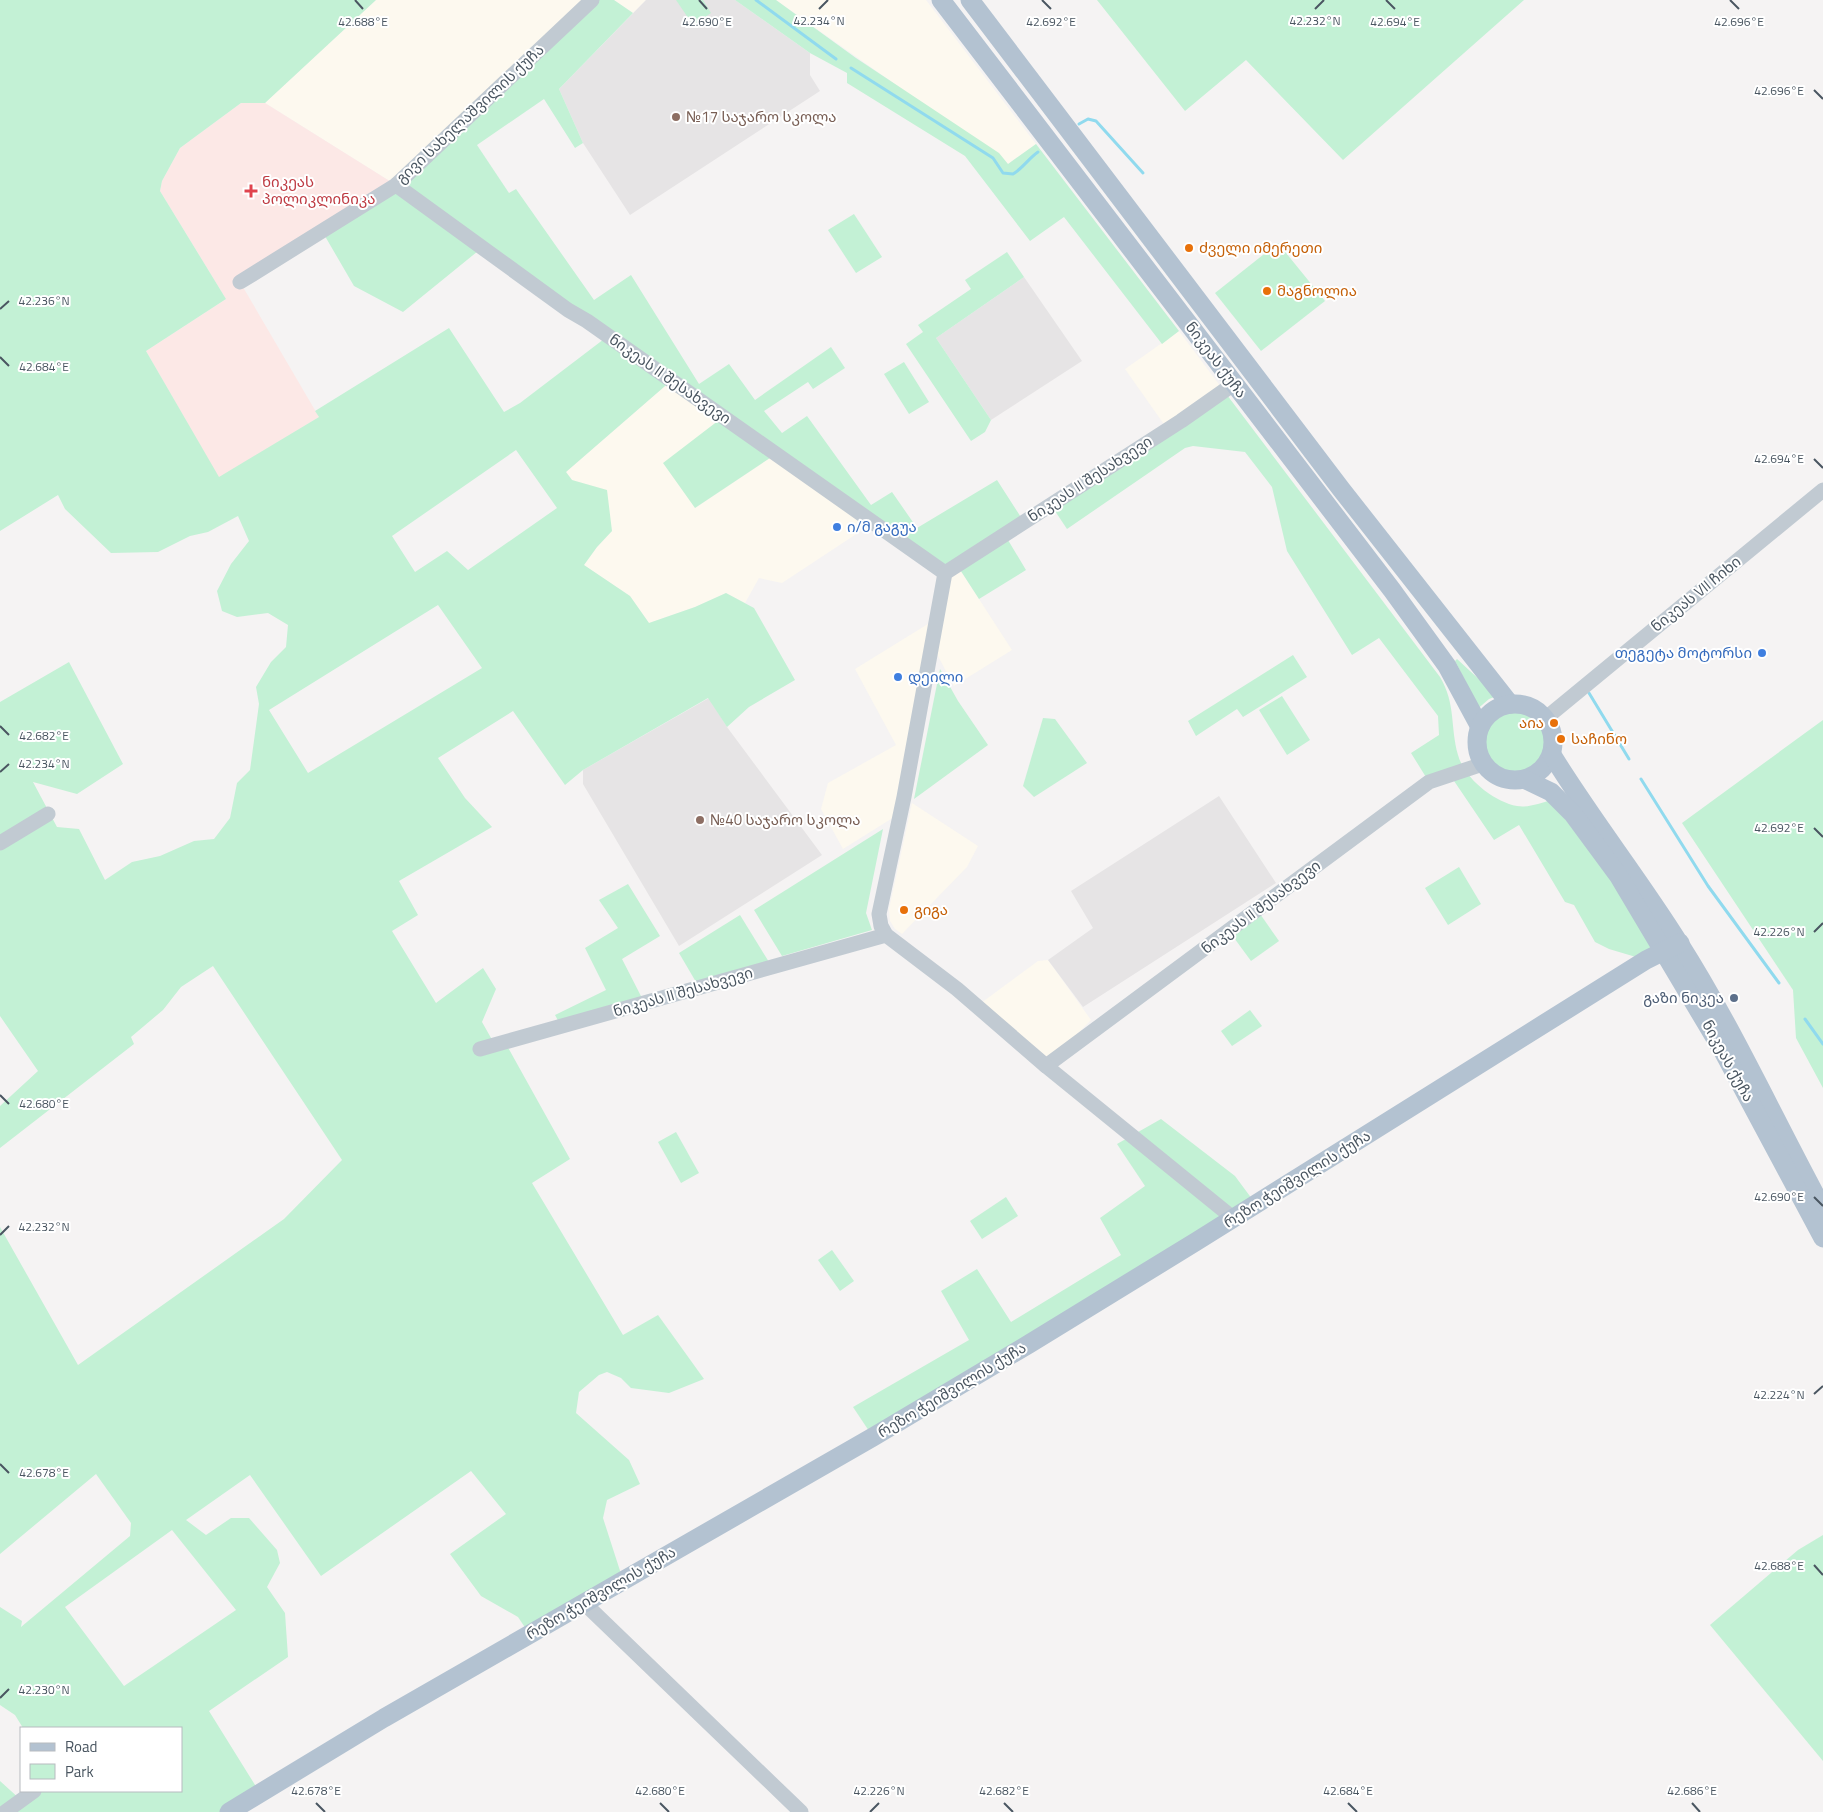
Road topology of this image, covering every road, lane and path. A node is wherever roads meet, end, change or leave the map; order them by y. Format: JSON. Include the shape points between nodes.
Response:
{"nodes":[{"id":1,"x":592,"y":0,"type":"edge"},
{"id":2,"x":941,"y":0,"type":"edge"},
{"id":3,"x":970,"y":0,"type":"edge"},
{"id":4,"x":396,"y":185,"type":"junction"},
{"id":5,"x":240,"y":282,"type":"dead end"},
{"id":6,"x":1234,"y":383,"type":"junction"},
{"id":7,"x":1823,"y":490,"type":"edge"},
{"id":8,"x":945,"y":573,"type":"junction"},
{"id":9,"x":1510,"y":704,"type":"junction"},
{"id":10,"x":1546,"y":718,"type":"junction"},
{"id":11,"x":1480,"y":727,"type":"junction"},
{"id":12,"x":1552,"y":755,"type":"junction"},
{"id":13,"x":1483,"y":764,"type":"junction"},
{"id":14,"x":1526,"y":780,"type":"junction"},
{"id":15,"x":48,"y":814,"type":"dead end"},
{"id":16,"x":0,"y":843,"type":"edge"},
{"id":17,"x":886,"y":935,"type":"junction"},
{"id":18,"x":1672,"y":947,"type":"junction"},
{"id":19,"x":480,"y":1049,"type":"dead end"},
{"id":20,"x":1046,"y":1066,"type":"junction"},
{"id":21,"x":1823,"y":1210,"type":"edge"},
{"id":22,"x":1234,"y":1218,"type":"junction"},
{"id":23,"x":1823,"y":1238,"type":"edge"},
{"id":24,"x":584,"y":1603,"type":"junction"},
{"id":25,"x":33,"y":1792,"type":"edge"},
{"id":26,"x":4,"y":1812,"type":"edge"},
{"id":27,"x":228,"y":1812,"type":"edge"},
{"id":28,"x":801,"y":1812,"type":"edge"}],
"edges":[{"from":1,"to":4,"type":"street","name":"გივი სახელაშვილის ქუჩა"},
{"from":2,"to":6,"type":"main road","name":"ნიკეას ქუჩა"},
{"from":3,"to":9,"type":"main road","name":"ნიკეას ქუჩა","via":[[1347,497]]},
{"from":4,"to":5,"type":"street","name":"გივი სახელაშვილის ქუჩა"},
{"from":4,"to":8,"type":"street","name":"ნიკეას II შესახვევი","via":[[568,310]]},
{"from":6,"to":8,"type":"street","name":"ნიკეას II შესახვევი","via":[[1181,421]]},
{"from":6,"to":11,"type":"main road","name":"ნიკეას ქუჩა","via":[[1447,666]]},
{"from":7,"to":10,"type":"street","name":"ნიკეას VII ჩიხი"},
{"from":8,"to":17,"type":"street","via":[[879,914]]},
{"from":9,"to":10,"type":"main road","via":[[1536,709]]},
{"from":9,"to":11,"type":"main road","via":[[1486,716]]},
{"from":10,"to":12,"type":"main road","via":[[1552,730]]},
{"from":11,"to":13,"type":"main road","via":[[1477,741]]},
{"from":12,"to":14,"type":"main road","via":[[1542,770]]},
{"from":12,"to":18,"type":"main road","name":"ნიკეას ქუჩა"},
{"from":13,"to":14,"type":"main road","name":"ნიკეას ქუჩა","via":[[1502,779]]},
{"from":13,"to":20,"type":"street","name":"ნიკეას II შესახვევი","via":[[1429,782]]},
{"from":14,"to":18,"type":"main road","name":"ნიკეას ქუჩა","via":[[1551,792],[1573,814]]},
{"from":15,"to":16,"type":"street"},
{"from":17,"to":19,"type":"street","name":"ნიკეას II შესახვევი"},
{"from":17,"to":20,"type":"street","via":[[957,989]]},
{"from":18,"to":21,"type":"main road","name":"ნიკეას ქუჩა","via":[[1738,1048]]},
{"from":18,"to":22,"type":"main road","name":"რეზო ჭეიშვილის ქუჩა"},
{"from":18,"to":23,"type":"main road","name":"ნიკეას ქუჩა","via":[[1724,1053]]},
{"from":20,"to":22,"type":"street"},
{"from":22,"to":24,"type":"main road","name":"რეზო ჭეიშვილის ქუჩა","via":[[873,1437]]},
{"from":24,"to":27,"type":"main road","name":"რეზო ჭეიშვილის ქუჩა"},
{"from":24,"to":28,"type":"street"},
{"from":25,"to":26,"type":"street"}]}
